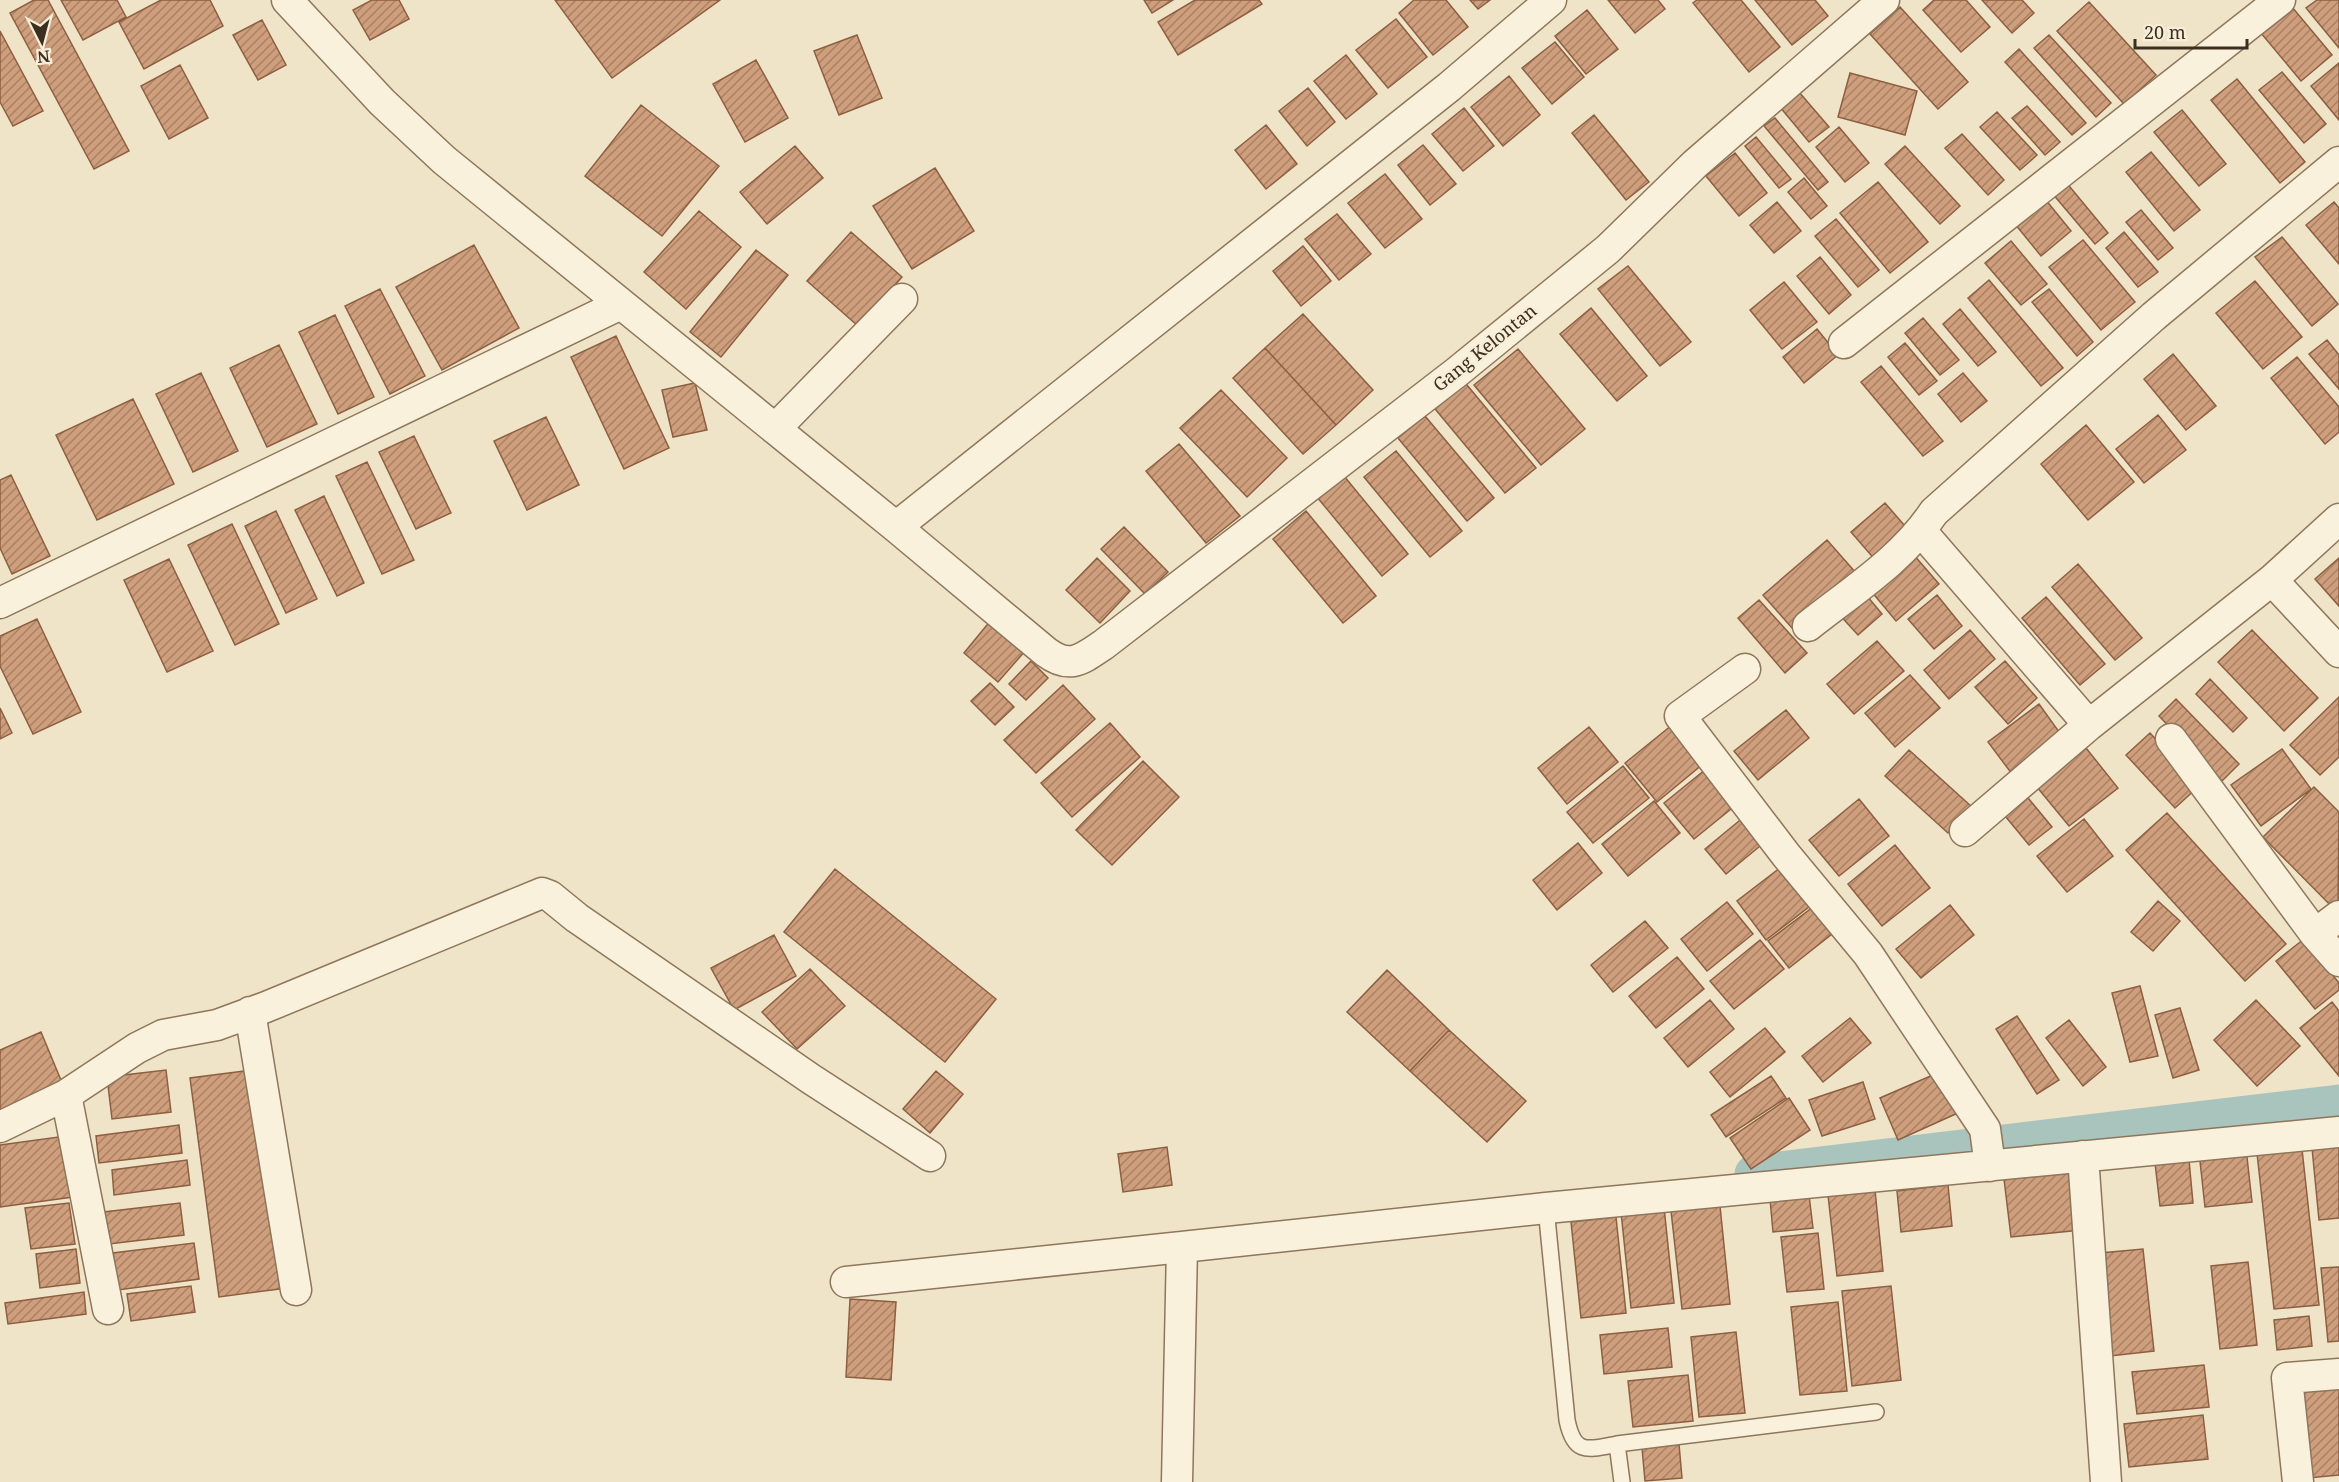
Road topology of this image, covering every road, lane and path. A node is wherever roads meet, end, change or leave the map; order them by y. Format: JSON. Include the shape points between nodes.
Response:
{"nodes":[{"id":1,"x":287,"y":0,"type":"edge"},
{"id":2,"x":1551,"y":0,"type":"edge"},
{"id":3,"x":1884,"y":0,"type":"edge"},
{"id":4,"x":2280,"y":0,"type":"edge"},
{"id":5,"x":2339,"y":162,"type":"edge"},
{"id":6,"x":902,"y":298,"type":"dead end"},
{"id":7,"x":621,"y":304,"type":"junction"},
{"id":8,"x":1844,"y":344,"type":"dead end"},
{"id":9,"x":775,"y":429,"type":"junction"},
{"id":10,"x":2339,"y":519,"type":"edge"},
{"id":11,"x":896,"y":527,"type":"junction"},
{"id":12,"x":1921,"y":531,"type":"junction"},
{"id":13,"x":2272,"y":580,"type":"junction"},
{"id":14,"x":0,"y":603,"type":"edge"},
{"id":15,"x":1808,"y":626,"type":"dead end"},
{"id":16,"x":2339,"y":652,"type":"edge"},
{"id":17,"x":1744,"y":669,"type":"dead end"},
{"id":18,"x":2089,"y":726,"type":"junction"},
{"id":19,"x":2171,"y":739,"type":"dead end"},
{"id":20,"x":1965,"y":831,"type":"dead end"},
{"id":21,"x":2339,"y":916,"type":"edge"},
{"id":22,"x":2315,"y":934,"type":"junction"},
{"id":23,"x":2339,"y":961,"type":"edge"},
{"id":24,"x":250,"y":1012,"type":"junction"},
{"id":25,"x":66,"y":1095,"type":"junction"},
{"id":26,"x":0,"y":1127,"type":"edge"},
{"id":27,"x":2339,"y":1132,"type":"edge"},
{"id":28,"x":930,"y":1156,"type":"dead end"},
{"id":29,"x":2083,"y":1156,"type":"junction"},
{"id":30,"x":1990,"y":1166,"type":"junction"},
{"id":31,"x":1546,"y":1208,"type":"junction"},
{"id":32,"x":1182,"y":1247,"type":"junction"},
{"id":33,"x":846,"y":1282,"type":"dead end"},
{"id":34,"x":296,"y":1290,"type":"dead end"},
{"id":35,"x":108,"y":1309,"type":"dead end"},
{"id":36,"x":2339,"y":1374,"type":"edge"},
{"id":37,"x":1876,"y":1412,"type":"dead end"},
{"id":38,"x":1617,"y":1444,"type":"junction"},
{"id":39,"x":1177,"y":1482,"type":"edge"},
{"id":40,"x":1623,"y":1482,"type":"edge"},
{"id":41,"x":2106,"y":1482,"type":"edge"},
{"id":42,"x":2298,"y":1482,"type":"edge"}],
"edges":[{"from":1,"to":7,"type":"street","via":[[382,102],[444,160]]},
{"from":2,"to":11,"type":"street","via":[[1449,87]]},
{"from":3,"to":11,"type":"street","name":"Gang Kelontan","via":[[1695,164],[1608,249],[1103,645],[1075,661],[1063,661],[1046,652]]},
{"from":4,"to":8,"type":"street"},
{"from":5,"to":12,"type":"street","via":[[2154,316],[1934,512]]},
{"from":6,"to":9,"type":"street"},
{"from":7,"to":9,"type":"street"},
{"from":7,"to":14,"type":"street"},
{"from":9,"to":11,"type":"street"},
{"from":10,"to":13,"type":"street"},
{"from":12,"to":15,"type":"street"},
{"from":12,"to":18,"type":"street"},
{"from":13,"to":16,"type":"street"},
{"from":13,"to":18,"type":"street"},
{"from":17,"to":30,"type":"street","via":[[1680,716],[1868,954],[1985,1129]]},
{"from":18,"to":20,"type":"street"},
{"from":19,"to":22,"type":"street"},
{"from":21,"to":22,"type":"street"},
{"from":22,"to":23,"type":"street"},
{"from":24,"to":25,"type":"street","via":[[217,1025],[177,1031],[151,1040]]},
{"from":24,"to":28,"type":"street","via":[[536,894],[546,894],[811,1079]]},
{"from":24,"to":34,"type":"street"},
{"from":25,"to":26,"type":"street"},
{"from":25,"to":35,"type":"street"},
{"from":27,"to":29,"type":"street"},
{"from":29,"to":30,"type":"street"},
{"from":29,"to":41,"type":"street"},
{"from":30,"to":31,"type":"street"},
{"from":31,"to":32,"type":"street"},
{"from":31,"to":38,"type":"lane","via":[[1570,1434],[1583,1448]]},
{"from":32,"to":33,"type":"street"},
{"from":32,"to":39,"type":"street"},
{"from":36,"to":42,"type":"street","via":[[2287,1378]]},
{"from":37,"to":38,"type":"lane"},
{"from":38,"to":40,"type":"lane"}]}
